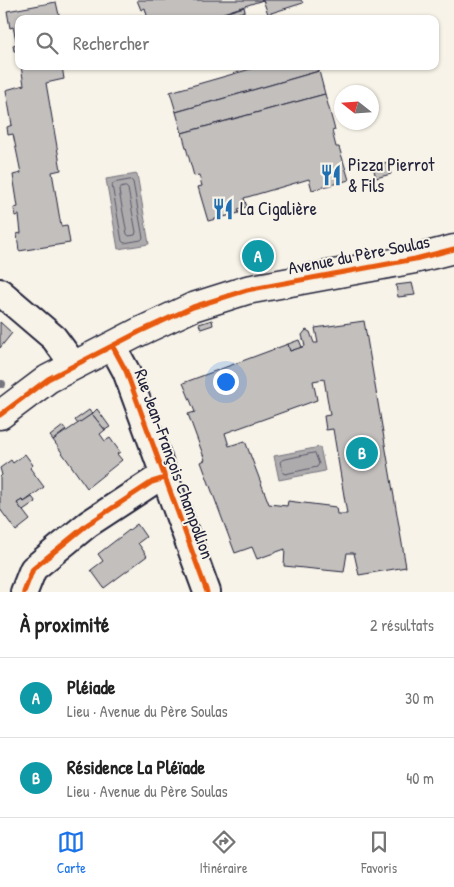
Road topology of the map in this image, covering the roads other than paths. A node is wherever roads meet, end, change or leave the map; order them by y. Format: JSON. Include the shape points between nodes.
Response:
{"nodes":[{"id":1,"x":454,"y":250,"type":"edge"},
{"id":2,"x":0,"y":292,"type":"edge"},
{"id":3,"x":113,"y":347,"type":"junction"},
{"id":4,"x":74,"y":365,"type":"junction"},
{"id":5,"x":0,"y":415,"type":"edge"},
{"id":6,"x":165,"y":478,"type":"junction"},
{"id":7,"x":24,"y":592,"type":"edge"},
{"id":8,"x":207,"y":592,"type":"edge"}],
"edges":[{"from":1,"to":3,"type":"main road","name":"Avenue du Père Soulas","via":[[247,290],[193,307]]},
{"from":2,"to":4,"type":"street","via":[[54,338]]},
{"from":3,"to":4,"type":"main road","name":"Avenue du Père Soulas"},
{"from":3,"to":6,"type":"street","name":"Rue Jean-François Champollion","via":[[126,371]]},
{"from":4,"to":5,"type":"main road","name":"Avenue du Père Soulas","via":[[48,379]]},
{"from":6,"to":7,"type":"street","via":[[152,482],[88,524],[33,569]]},
{"from":6,"to":8,"type":"street","name":"Rue Jean-François Champollion"}]}
